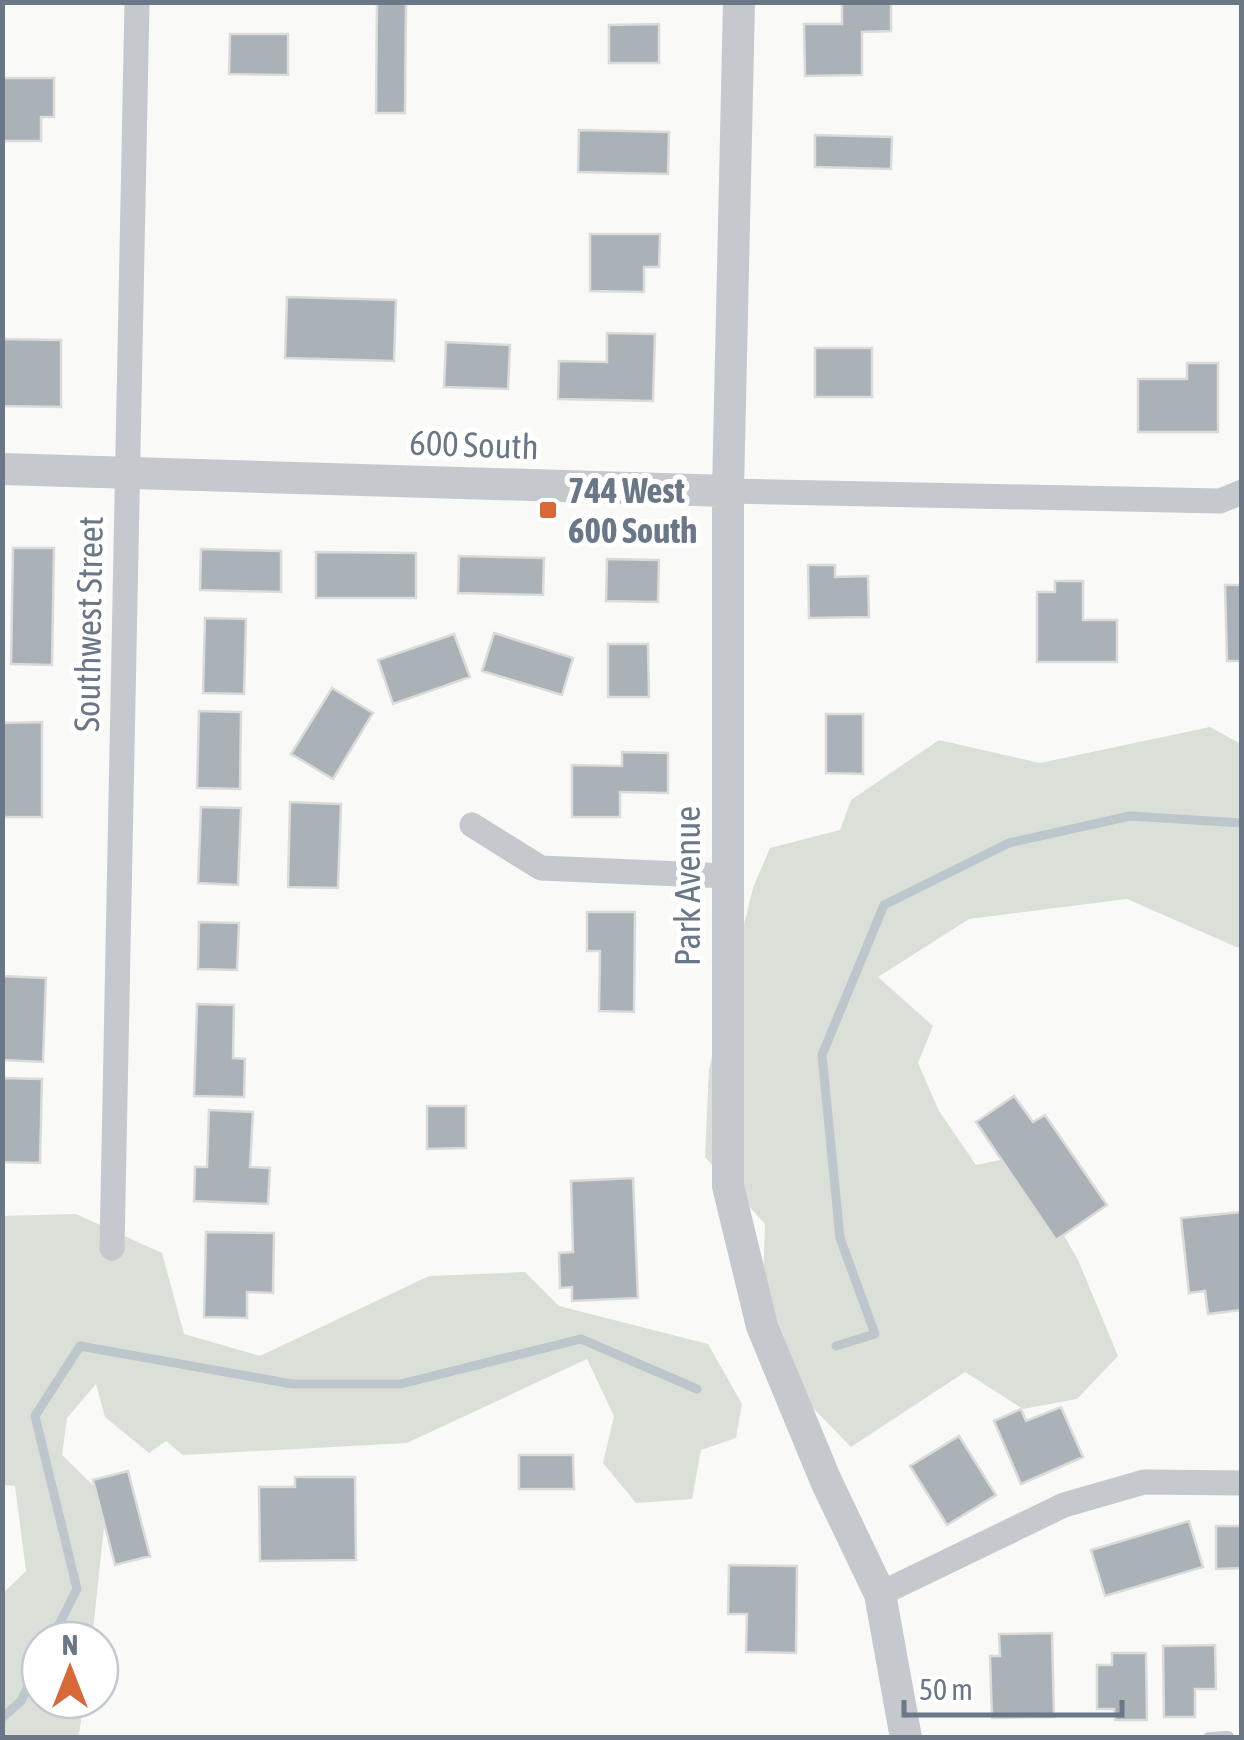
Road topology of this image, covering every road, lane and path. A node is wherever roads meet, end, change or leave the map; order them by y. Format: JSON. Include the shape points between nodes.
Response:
{"nodes":[{"id":1,"x":137,"y":2,"type":"edge"},
{"id":2,"x":739,"y":2,"type":"edge"},
{"id":3,"x":2,"y":469,"type":"edge"},
{"id":4,"x":126,"y":472,"type":"junction"},
{"id":5,"x":728,"y":491,"type":"junction"},
{"id":6,"x":1242,"y":492,"type":"edge"},
{"id":7,"x":472,"y":825,"type":"dead end"},
{"id":8,"x":726,"y":876,"type":"junction"},
{"id":9,"x":112,"y":1248,"type":"dead end"},
{"id":10,"x":1242,"y":1483,"type":"edge"},
{"id":11,"x":880,"y":1594,"type":"junction"},
{"id":12,"x":1228,"y":1737,"type":"edge"},
{"id":13,"x":906,"y":1738,"type":"edge"},
{"id":14,"x":1209,"y":1738,"type":"edge"}],
"edges":[{"from":1,"to":4,"type":"street","name":"Southwest Street"},
{"from":2,"to":5,"type":"street","name":"Park Avenue"},
{"from":3,"to":4,"type":"street","name":"600 South"},
{"from":4,"to":5,"type":"street","name":"600 South"},
{"from":4,"to":9,"type":"street","name":"Southwest Street"},
{"from":5,"to":6,"type":"street","name":"600 South","via":[[1220,502]]},
{"from":5,"to":8,"type":"street","name":"Park Avenue"},
{"from":7,"to":8,"type":"street","via":[[541,868]]},
{"from":8,"to":11,"type":"street","name":"Park Avenue","via":[[728,1186],[762,1326]]},
{"from":10,"to":11,"type":"street","via":[[1144,1482],[1064,1506]]},
{"from":11,"to":13,"type":"street","name":"Park Avenue"},
{"from":12,"to":14,"type":"lane"}]}
